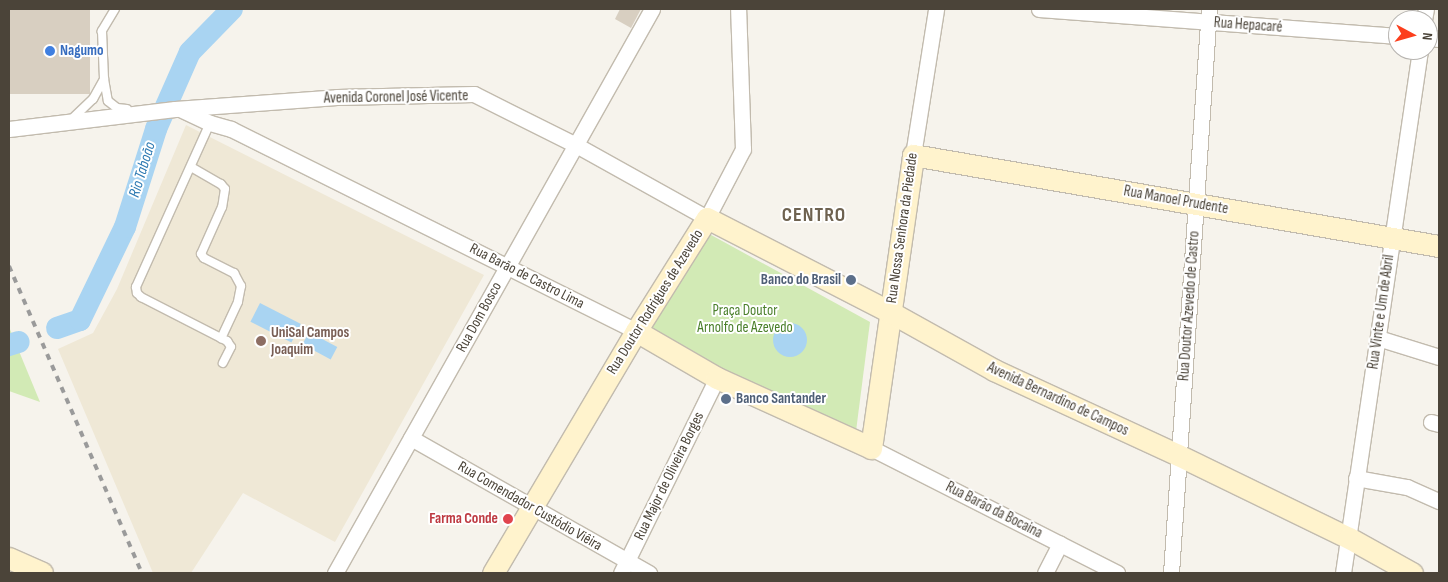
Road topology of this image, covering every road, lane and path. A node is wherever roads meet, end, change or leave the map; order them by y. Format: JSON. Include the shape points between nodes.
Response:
{"nodes":[{"id":1,"x":115,"y":9,"type":"edge"},
{"id":2,"x":652,"y":9,"type":"edge"},
{"id":3,"x":738,"y":9,"type":"edge"},
{"id":4,"x":936,"y":9,"type":"edge"},
{"id":5,"x":1039,"y":9,"type":"edge"},
{"id":6,"x":1209,"y":15,"type":"edge"},
{"id":7,"x":1388,"y":35,"type":"edge"},
{"id":8,"x":1418,"y":60,"type":"edge"},
{"id":9,"x":104,"y":79,"type":"junction"},
{"id":10,"x":243,"y":105,"type":"junction"},
{"id":11,"x":224,"y":107,"type":"junction"},
{"id":12,"x":177,"y":109,"type":"junction"},
{"id":13,"x":147,"y":112,"type":"junction"},
{"id":14,"x":210,"y":123,"type":"junction"},
{"id":15,"x":61,"y":124,"type":"junction"},
{"id":16,"x":9,"y":129,"type":"edge"},
{"id":17,"x":231,"y":129,"type":"junction"},
{"id":18,"x":576,"y":145,"type":"junction"},
{"id":19,"x":913,"y":155,"type":"junction"},
{"id":20,"x":190,"y":167,"type":"junction"},
{"id":21,"x":1196,"y":203,"type":"junction"},
{"id":22,"x":707,"y":218,"type":"junction"},
{"id":23,"x":1391,"y":238,"type":"junction"},
{"id":24,"x":1439,"y":246,"type":"edge"},
{"id":25,"x":508,"y":266,"type":"junction"},
{"id":26,"x":890,"y":312,"type":"junction"},
{"id":27,"x":636,"y":331,"type":"junction"},
{"id":28,"x":221,"y":338,"type":"junction"},
{"id":29,"x":1378,"y":338,"type":"junction"},
{"id":30,"x":1439,"y":357,"type":"edge"},
{"id":31,"x":223,"y":363,"type":"dead end"},
{"id":32,"x":717,"y":378,"type":"junction"},
{"id":33,"x":410,"y":438,"type":"junction"},
{"id":34,"x":871,"y":448,"type":"junction"},
{"id":35,"x":1178,"y":456,"type":"junction"},
{"id":36,"x":1356,"y":478,"type":"junction"},
{"id":37,"x":1439,"y":501,"type":"edge"},
{"id":38,"x":532,"y":508,"type":"junction"},
{"id":39,"x":1349,"y":538,"type":"junction"},
{"id":40,"x":1060,"y":544,"type":"junction"},
{"id":41,"x":9,"y":558,"type":"edge"},
{"id":42,"x":624,"y":567,"type":"edge"},
{"id":43,"x":1113,"y":572,"type":"edge"},
{"id":44,"x":42,"y":573,"type":"edge"},
{"id":45,"x":335,"y":573,"type":"edge"},
{"id":46,"x":493,"y":573,"type":"edge"},
{"id":47,"x":649,"y":573,"type":"edge"},
{"id":48,"x":1045,"y":573,"type":"edge"},
{"id":49,"x":1171,"y":573,"type":"edge"},
{"id":50,"x":1343,"y":573,"type":"edge"},
{"id":51,"x":1412,"y":573,"type":"edge"}],
"edges":[{"from":1,"to":9,"type":"lane","via":[[102,31]]},
{"from":2,"to":18,"type":"street","name":"Rua Dom Bosco"},
{"from":3,"to":22,"type":"street","name":"Rua Doutor Rodrigues de Azevedo","via":[[743,149]]},
{"from":4,"to":19,"type":"street","name":"Rua Nossa Senhora da Piedade"},
{"from":5,"to":6,"type":"street","name":"Rua Hepacaré"},
{"from":6,"to":7,"type":"street","name":"Rua Hepacaré"},
{"from":6,"to":21,"type":"street","name":"Rua Doutor Azevedo de Castro"},
{"from":8,"to":23,"type":"street","name":"Rua Vinte e Um de Abril"},
{"from":9,"to":13,"type":"lane","via":[[108,101],[116,108]]},
{"from":9,"to":15,"type":"lane","via":[[93,99],[76,117]]},
{"from":10,"to":11,"type":"street","name":"Avenida Coronel José Vicente"},
{"from":10,"to":17,"type":"street"},
{"from":10,"to":18,"type":"street","name":"Avenida Coronel José Vicente","via":[[337,98],[474,94]]},
{"from":11,"to":12,"type":"street","name":"Avenida Coronel José Vicente"},
{"from":11,"to":14,"type":"street"},
{"from":12,"to":13,"type":"street","name":"Avenida Coronel José Vicente"},
{"from":12,"to":14,"type":"street","name":"Rua Barão de Castro Lima"},
{"from":13,"to":15,"type":"street"},
{"from":14,"to":17,"type":"street","name":"Rua Barão de Castro Lima"},
{"from":14,"to":20,"type":"lane"},
{"from":15,"to":16,"type":"street"},
{"from":17,"to":25,"type":"street","name":"Rua Barão de Castro Lima"},
{"from":18,"to":22,"type":"street","name":"Avenida Coronel José Vicente"},
{"from":18,"to":25,"type":"street","name":"Rua Dom Bosco"},
{"from":19,"to":21,"type":"street","name":"Rua Manoel Prudente"},
{"from":19,"to":26,"type":"street","name":"Rua Nossa Senhora da Piedade"},
{"from":20,"to":28,"type":"lane","via":[[225,189],[222,207],[200,254],[234,274],[241,286],[238,302]]},
{"from":20,"to":28,"type":"lane","via":[[140,279],[137,293]]},
{"from":21,"to":23,"type":"street","name":"Rua Manoel Prudente"},
{"from":21,"to":35,"type":"street","name":"Rua Doutor Azevedo de Castro"},
{"from":22,"to":26,"type":"street","name":"Avenida Bernardino de Campos"},
{"from":22,"to":27,"type":"street","name":"Rua Doutor Rodrigues de Azevedo"},
{"from":23,"to":24,"type":"street","name":"Rua Manoel Prudente"},
{"from":23,"to":29,"type":"street","name":"Rua Vinte e Um de Abril"},
{"from":25,"to":27,"type":"street","name":"Rua Barão de Castro Lima"},
{"from":25,"to":33,"type":"street","name":"Rua Dom Bosco"},
{"from":26,"to":34,"type":"street","name":"Rua Nossa Senhora da Piedade"},
{"from":26,"to":35,"type":"street","name":"Avenida Bernardino de Campos","via":[[994,370]]},
{"from":27,"to":32,"type":"street","name":"Rua Barão de Castro Lima"},
{"from":27,"to":38,"type":"street","name":"Rua Doutor Rodrigues de Azevedo"},
{"from":28,"to":31,"type":"lane","via":[[231,347]]},
{"from":29,"to":30,"type":"street"},
{"from":29,"to":36,"type":"street","name":"Rua Vinte e Um de Abril"},
{"from":32,"to":34,"type":"street","name":"Rua Barão de Castro Lima"},
{"from":32,"to":42,"type":"street","name":"Rua Major de Oliveira Borges"},
{"from":33,"to":38,"type":"street","name":"Rua Comendador Custódio Viêira"},
{"from":33,"to":45,"type":"street","name":"Rua Dom Bosco"},
{"from":34,"to":40,"type":"street","name":"Rua Barão da Bocaina"},
{"from":35,"to":39,"type":"street","name":"Avenida Bernardino de Campos"},
{"from":35,"to":49,"type":"street","name":"Rua Doutor Azevedo de Castro"},
{"from":36,"to":37,"type":"street","via":[[1407,487]]},
{"from":36,"to":39,"type":"street","name":"Rua Vinte e Um de Abril"},
{"from":38,"to":42,"type":"street","name":"Rua Comendador Custódio Viêira"},
{"from":38,"to":46,"type":"street","name":"Rua Doutor Rodrigues de Azevedo"},
{"from":39,"to":50,"type":"street","name":"Rua Vinte e Um de Abril"},
{"from":39,"to":51,"type":"street","name":"Avenida Bernardino de Campos"},
{"from":40,"to":43,"type":"street","name":"Rua Barão da Bocaina"},
{"from":40,"to":48,"type":"street"},
{"from":41,"to":44,"type":"street"},
{"from":42,"to":47,"type":"street","name":"Rua Comendador Custódio Viêira"}]}
